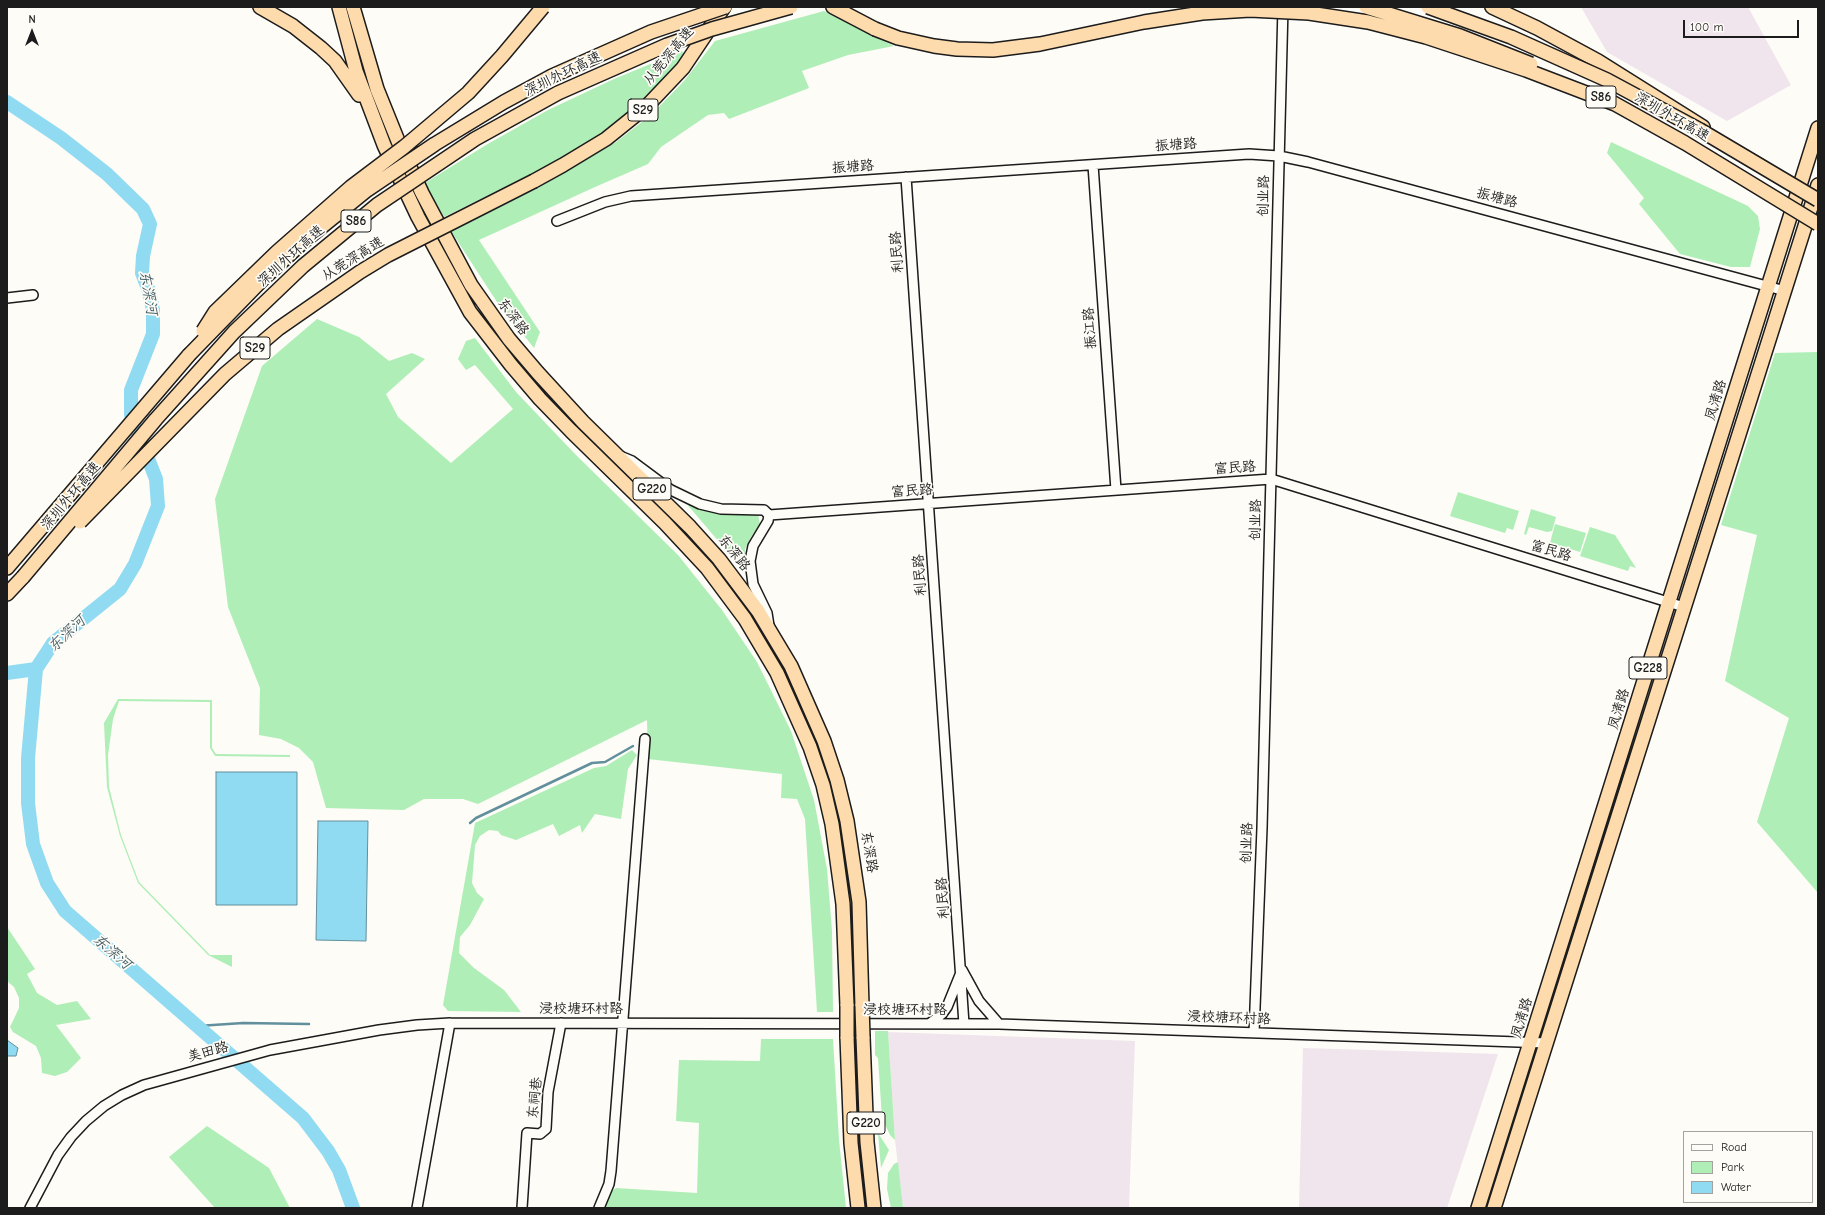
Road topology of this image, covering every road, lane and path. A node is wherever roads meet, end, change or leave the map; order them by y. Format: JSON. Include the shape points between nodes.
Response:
{"nodes":[{"id":1,"x":260,"y":7,"type":"edge"},
{"id":2,"x":339,"y":7,"type":"edge"},
{"id":3,"x":353,"y":7,"type":"edge"},
{"id":4,"x":544,"y":7,"type":"edge"},
{"id":5,"x":724,"y":7,"type":"edge"},
{"id":6,"x":791,"y":7,"type":"edge"},
{"id":7,"x":833,"y":7,"type":"edge"},
{"id":8,"x":1283,"y":7,"type":"edge"},
{"id":9,"x":1366,"y":7,"type":"edge"},
{"id":10,"x":1428,"y":7,"type":"edge"},
{"id":11,"x":1492,"y":7,"type":"edge"},
{"id":12,"x":1615,"y":104,"type":"junction"},
{"id":13,"x":372,"y":116,"type":"junction"},
{"id":14,"x":1818,"y":128,"type":"edge"},
{"id":15,"x":1279,"y":156,"type":"junction"},
{"id":16,"x":1745,"y":156,"type":"junction"},
{"id":17,"x":1092,"y":165,"type":"junction"},
{"id":18,"x":906,"y":177,"type":"junction"},
{"id":19,"x":1818,"y":185,"type":"edge"},
{"id":20,"x":1818,"y":200,"type":"edge"},
{"id":21,"x":557,"y":222,"type":"dead end"},
{"id":22,"x":1818,"y":224,"type":"edge"},
{"id":23,"x":1768,"y":286,"type":"junction"},
{"id":24,"x":1785,"y":291,"type":"junction"},
{"id":25,"x":33,"y":296,"type":"dead end"},
{"id":26,"x":7,"y":298,"type":"edge"},
{"id":27,"x":189,"y":355,"type":"junction"},
{"id":28,"x":616,"y":454,"type":"junction"},
{"id":29,"x":1271,"y":479,"type":"junction"},
{"id":30,"x":1116,"y":490,"type":"junction"},
{"id":31,"x":929,"y":504,"type":"junction"},
{"id":32,"x":769,"y":515,"type":"junction"},
{"id":33,"x":7,"y":568,"type":"edge"},
{"id":34,"x":23,"y":577,"type":"junction"},
{"id":35,"x":7,"y":594,"type":"edge"},
{"id":36,"x":1669,"y":602,"type":"junction"},
{"id":37,"x":1684,"y":607,"type":"junction"},
{"id":38,"x":769,"y":628,"type":"junction"},
{"id":39,"x":645,"y":739,"type":"dead end"},
{"id":40,"x":962,"y":970,"type":"junction"},
{"id":41,"x":450,"y":1023,"type":"junction"},
{"id":42,"x":561,"y":1023,"type":"junction"},
{"id":43,"x":623,"y":1023,"type":"junction"},
{"id":44,"x":929,"y":1024,"type":"junction"},
{"id":45,"x":964,"y":1024,"type":"junction"},
{"id":46,"x":999,"y":1024,"type":"junction"},
{"id":47,"x":1254,"y":1033,"type":"junction"},
{"id":48,"x":1531,"y":1042,"type":"junction"},
{"id":49,"x":1547,"y":1043,"type":"junction"},
{"id":50,"x":30,"y":1208,"type":"edge"},
{"id":51,"x":418,"y":1208,"type":"edge"},
{"id":52,"x":522,"y":1208,"type":"edge"},
{"id":53,"x":599,"y":1208,"type":"edge"},
{"id":54,"x":858,"y":1208,"type":"edge"},
{"id":55,"x":874,"y":1208,"type":"edge"},
{"id":56,"x":1478,"y":1208,"type":"edge"},
{"id":57,"x":1494,"y":1208,"type":"edge"}],
"edges":[{"from":1,"to":13,"type":"highway","via":[[293,26],[326,52],[347,76]]},
{"from":2,"to":13,"type":"highway","number":"G220","via":[[356,71]]},
{"from":3,"to":28,"type":"highway","name":"东深路","number":"G220","via":[[377,89],[395,134],[425,199],[471,285],[523,356]]},
{"from":4,"to":27,"type":"highway","bridge":true,"via":[[468,93],[326,208],[246,280],[215,312]]},
{"from":5,"to":27,"type":"highway","name":"深圳外环高速","number":"S86","bridge":true,"via":[[651,32],[564,70],[504,102],[435,144],[367,190],[303,242],[258,283]]},
{"from":5,"to":34,"type":"highway","name":"从莞深高速","number":"S29","bridge":true,"via":[[683,68],[647,106],[606,139],[534,181],[388,255],[278,329],[225,374],[105,498]]},
{"from":6,"to":34,"type":"highway","name":"深圳外环高速","number":"S86","bridge":true,"via":[[712,29],[667,45],[558,92],[415,177],[377,205],[303,266],[234,332],[156,419]]},
{"from":7,"to":12,"type":"highway","bridge":true,"via":[[898,38],[957,49],[993,50],[1040,44],[1144,22],[1202,13],[1250,10],[1309,13],[1368,22],[1420,35],[1526,70]]},
{"from":8,"to":15,"type":"street","name":"创业路"},
{"from":9,"to":12,"type":"highway","name":"深圳外环高速","number":"S86","bridge":true,"via":[[1483,44],[1550,72]]},
{"from":10,"to":16,"type":"highway","name":"深圳外环高速","number":"S86","bridge":true,"via":[[1499,32],[1585,69]]},
{"from":11,"to":16,"type":"highway","bridge":true,"via":[[1598,61],[1688,116]]},
{"from":12,"to":22,"type":"highway","name":"深圳外环高速","number":"S86","bridge":true,"via":[[1685,143]]},
{"from":13,"to":54,"type":"highway","number":"G220","bridge":true,"via":[[400,182],[470,312],[561,421],[698,558],[737,607],[773,666],[808,741],[832,824],[843,904],[851,1143]]},
{"from":14,"to":23,"type":"highway","name":"凤清路","number":"G228"},
{"from":15,"to":17,"type":"street","name":"振塘路","via":[[1249,154]]},
{"from":15,"to":23,"type":"street","name":"振塘路"},
{"from":15,"to":29,"type":"street","name":"创业路"},
{"from":16,"to":20,"type":"highway","name":"深圳外环高速","number":"S86","bridge":true},
{"from":17,"to":18,"type":"street","name":"振塘路"},
{"from":17,"to":30,"type":"street","name":"振江路"},
{"from":18,"to":21,"type":"street","name":"振塘路","via":[[631,196],[605,202]]},
{"from":18,"to":31,"type":"street","name":"利民路"},
{"from":19,"to":24,"type":"highway","number":"G228"},
{"from":23,"to":24,"type":"street","name":"振塘路"},
{"from":23,"to":36,"type":"highway","name":"凤清路","number":"G228"},
{"from":24,"to":37,"type":"highway","number":"G228"},
{"from":25,"to":26,"type":"street"},
{"from":27,"to":33,"type":"highway","name":"深圳外环高速"},
{"from":28,"to":32,"type":"street","name":"富民路","via":[[632,461],[671,490],[690,500],[721,509],[764,510]]},
{"from":28,"to":38,"type":"highway","name":"东深路","number":"G220","via":[[704,542],[746,593]]},
{"from":29,"to":30,"type":"street","name":"富民路"},
{"from":29,"to":36,"type":"street","name":"富民路"},
{"from":29,"to":47,"type":"street","name":"创业路"},
{"from":30,"to":31,"type":"street","name":"富民路"},
{"from":31,"to":32,"type":"street","name":"富民路"},
{"from":31,"to":40,"type":"street","name":"利民路"},
{"from":32,"to":38,"type":"street","via":[[753,546],[750,561],[753,584],[768,613]]},
{"from":34,"to":35,"type":"highway","name":"深圳外环高速","number":"S29"},
{"from":36,"to":37,"type":"street","name":"富民路"},
{"from":36,"to":48,"type":"highway","name":"凤清路","number":"G228"},
{"from":37,"to":49,"type":"highway","number":"G228"},
{"from":38,"to":55,"type":"highway","name":"东深路","number":"G220","bridge":true,"via":[[791,666],[817,722],[831,761],[851,841],[857,882],[867,1142]]},
{"from":39,"to":43,"type":"street"},
{"from":40,"to":44,"type":"street","name":"利民路","via":[[947,1007]]},
{"from":40,"to":45,"type":"street","name":"利民路"},
{"from":40,"to":46,"type":"street","name":"利民路","via":[[979,1001]]},
{"from":41,"to":42,"type":"street","name":"浸校塘环村路"},
{"from":41,"to":50,"type":"street","name":"美田路","via":[[386,1029],[270,1050],[144,1085],[104,1106],[86,1121],[58,1155]]},
{"from":41,"to":51,"type":"street"},
{"from":42,"to":43,"type":"street","name":"浸校塘环村路"},
{"from":42,"to":52,"type":"street","name":"东祠巷","via":[[548,1092],[546,1128],[540,1134],[527,1133]]},
{"from":43,"to":44,"type":"street","name":"浸校塘环村路"},
{"from":43,"to":53,"type":"street","via":[[611,1172]]},
{"from":44,"to":45,"type":"street","name":"浸校塘环村路"},
{"from":45,"to":46,"type":"street","name":"浸校塘环村路"},
{"from":46,"to":47,"type":"street","name":"浸校塘环村路"},
{"from":47,"to":48,"type":"street","name":"浸校塘环村路"},
{"from":48,"to":49,"type":"street","name":"浸校塘环村路"},
{"from":48,"to":56,"type":"highway","name":"凤清路","number":"G228"},
{"from":49,"to":57,"type":"highway","number":"G228"}]}
